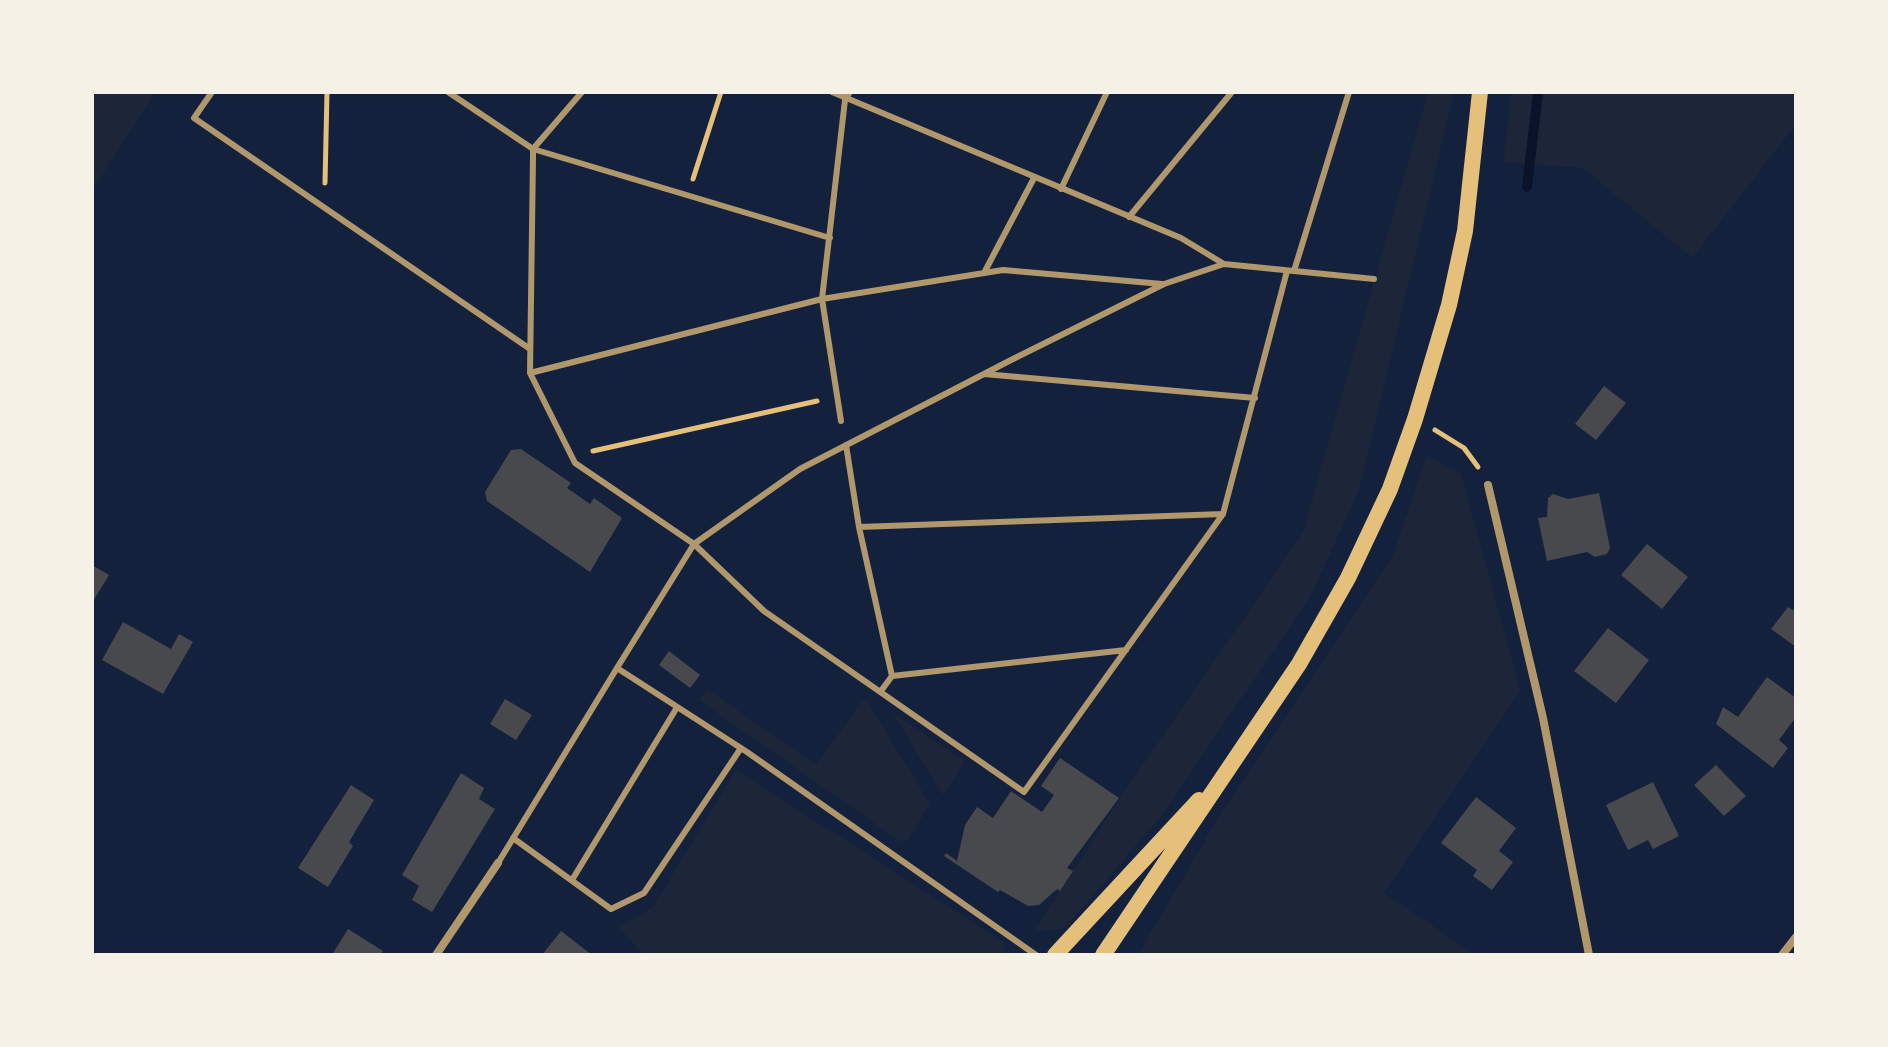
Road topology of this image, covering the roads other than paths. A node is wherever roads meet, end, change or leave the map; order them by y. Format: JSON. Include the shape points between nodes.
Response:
{"nodes":[{"id":1,"x":212,"y":92,"type":"edge"},
{"id":2,"x":448,"y":92,"type":"edge"},
{"id":3,"x":582,"y":92,"type":"edge"},
{"id":4,"x":832,"y":92,"type":"edge"},
{"id":5,"x":850,"y":92,"type":"edge"},
{"id":6,"x":1107,"y":92,"type":"edge"},
{"id":7,"x":1232,"y":92,"type":"edge"},
{"id":8,"x":1349,"y":92,"type":"edge"},
{"id":9,"x":1480,"y":92,"type":"edge"},
{"id":10,"x":845,"y":100,"type":"junction"},
{"id":11,"x":533,"y":149,"type":"junction"},
{"id":12,"x":1034,"y":178,"type":"junction"},
{"id":13,"x":1061,"y":189,"type":"junction"},
{"id":14,"x":1129,"y":217,"type":"junction"},
{"id":15,"x":830,"y":238,"type":"junction"},
{"id":16,"x":1224,"y":264,"type":"junction"},
{"id":17,"x":1290,"y":271,"type":"junction"},
{"id":18,"x":984,"y":273,"type":"junction"},
{"id":19,"x":1374,"y":279,"type":"dead end"},
{"id":20,"x":1164,"y":284,"type":"junction"},
{"id":21,"x":822,"y":299,"type":"junction"},
{"id":22,"x":530,"y":349,"type":"junction"},
{"id":23,"x":530,"y":373,"type":"junction"},
{"id":24,"x":984,"y":374,"type":"junction"},
{"id":25,"x":1255,"y":398,"type":"junction"},
{"id":26,"x":841,"y":421,"type":"dead end"},
{"id":27,"x":846,"y":445,"type":"junction"},
{"id":28,"x":1488,"y":485,"type":"road end"},
{"id":29,"x":1223,"y":514,"type":"junction"},
{"id":30,"x":859,"y":527,"type":"junction"},
{"id":31,"x":694,"y":544,"type":"junction"},
{"id":32,"x":1126,"y":650,"type":"junction"},
{"id":33,"x":617,"y":668,"type":"junction"},
{"id":34,"x":892,"y":676,"type":"junction"},
{"id":35,"x":881,"y":691,"type":"junction"},
{"id":36,"x":676,"y":709,"type":"junction"},
{"id":37,"x":741,"y":748,"type":"junction"},
{"id":38,"x":1237,"y":758,"type":"junction"},
{"id":39,"x":513,"y":838,"type":"junction"},
{"id":40,"x":498,"y":863,"type":"joint"},
{"id":41,"x":572,"y":880,"type":"junction"},
{"id":42,"x":1796,"y":937,"type":"edge"},
{"id":43,"x":436,"y":955,"type":"edge"},
{"id":44,"x":1036,"y":955,"type":"edge"},
{"id":45,"x":1055,"y":955,"type":"edge"},
{"id":46,"x":1103,"y":955,"type":"edge"},
{"id":47,"x":1589,"y":955,"type":"edge"},
{"id":48,"x":1782,"y":955,"type":"edge"}],
"edges":[{"from":1,"to":22,"type":"lane","via":[[194,118]]},
{"from":2,"to":11,"type":"lane"},
{"from":3,"to":11,"type":"lane"},
{"from":4,"to":10,"type":"lane"},
{"from":5,"to":10,"type":"lane"},
{"from":6,"to":13,"type":"lane"},
{"from":7,"to":14,"type":"lane"},
{"from":8,"to":17,"type":"lane"},
{"from":9,"to":38,"type":"main road","via":[[1465,231],[1449,305],[1390,489],[1348,578]]},
{"from":10,"to":12,"type":"lane"},
{"from":10,"to":15,"type":"lane"},
{"from":11,"to":15,"type":"lane"},
{"from":11,"to":22,"type":"lane"},
{"from":12,"to":13,"type":"lane"},
{"from":12,"to":18,"type":"lane"},
{"from":13,"to":14,"type":"lane"},
{"from":14,"to":16,"type":"lane","via":[[1181,238]]},
{"from":15,"to":21,"type":"lane"},
{"from":16,"to":17,"type":"lane"},
{"from":16,"to":20,"type":"lane"},
{"from":17,"to":19,"type":"lane"},
{"from":17,"to":25,"type":"lane"},
{"from":18,"to":20,"type":"lane","via":[[1003,270]]},
{"from":18,"to":21,"type":"lane"},
{"from":20,"to":24,"type":"lane"},
{"from":21,"to":23,"type":"lane"},
{"from":21,"to":26,"type":"lane"},
{"from":22,"to":23,"type":"lane"},
{"from":23,"to":31,"type":"lane","via":[[575,463]]},
{"from":24,"to":25,"type":"lane"},
{"from":24,"to":27,"type":"lane"},
{"from":25,"to":29,"type":"lane"},
{"from":27,"to":30,"type":"lane"},
{"from":27,"to":31,"type":"lane","via":[[800,469]]},
{"from":28,"to":47,"type":"street","via":[[1543,718]]},
{"from":29,"to":30,"type":"lane"},
{"from":29,"to":32,"type":"lane"},
{"from":30,"to":34,"type":"lane"},
{"from":31,"to":33,"type":"lane"},
{"from":31,"to":35,"type":"lane","via":[[764,611]]},
{"from":32,"to":34,"type":"lane"},
{"from":32,"to":35,"type":"lane","via":[[1024,792]]},
{"from":33,"to":36,"type":"lane"},
{"from":33,"to":39,"type":"lane"},
{"from":34,"to":35,"type":"lane"},
{"from":36,"to":37,"type":"lane"},
{"from":36,"to":41,"type":"lane"},
{"from":37,"to":41,"type":"lane","via":[[644,893],[611,909]]},
{"from":37,"to":44,"type":"lane"},
{"from":38,"to":45,"type":"main road"},
{"from":38,"to":46,"type":"main road"},
{"from":39,"to":40,"type":"lane"},
{"from":39,"to":41,"type":"lane"},
{"from":40,"to":43,"type":"street"},
{"from":42,"to":48,"type":"street"}]}
